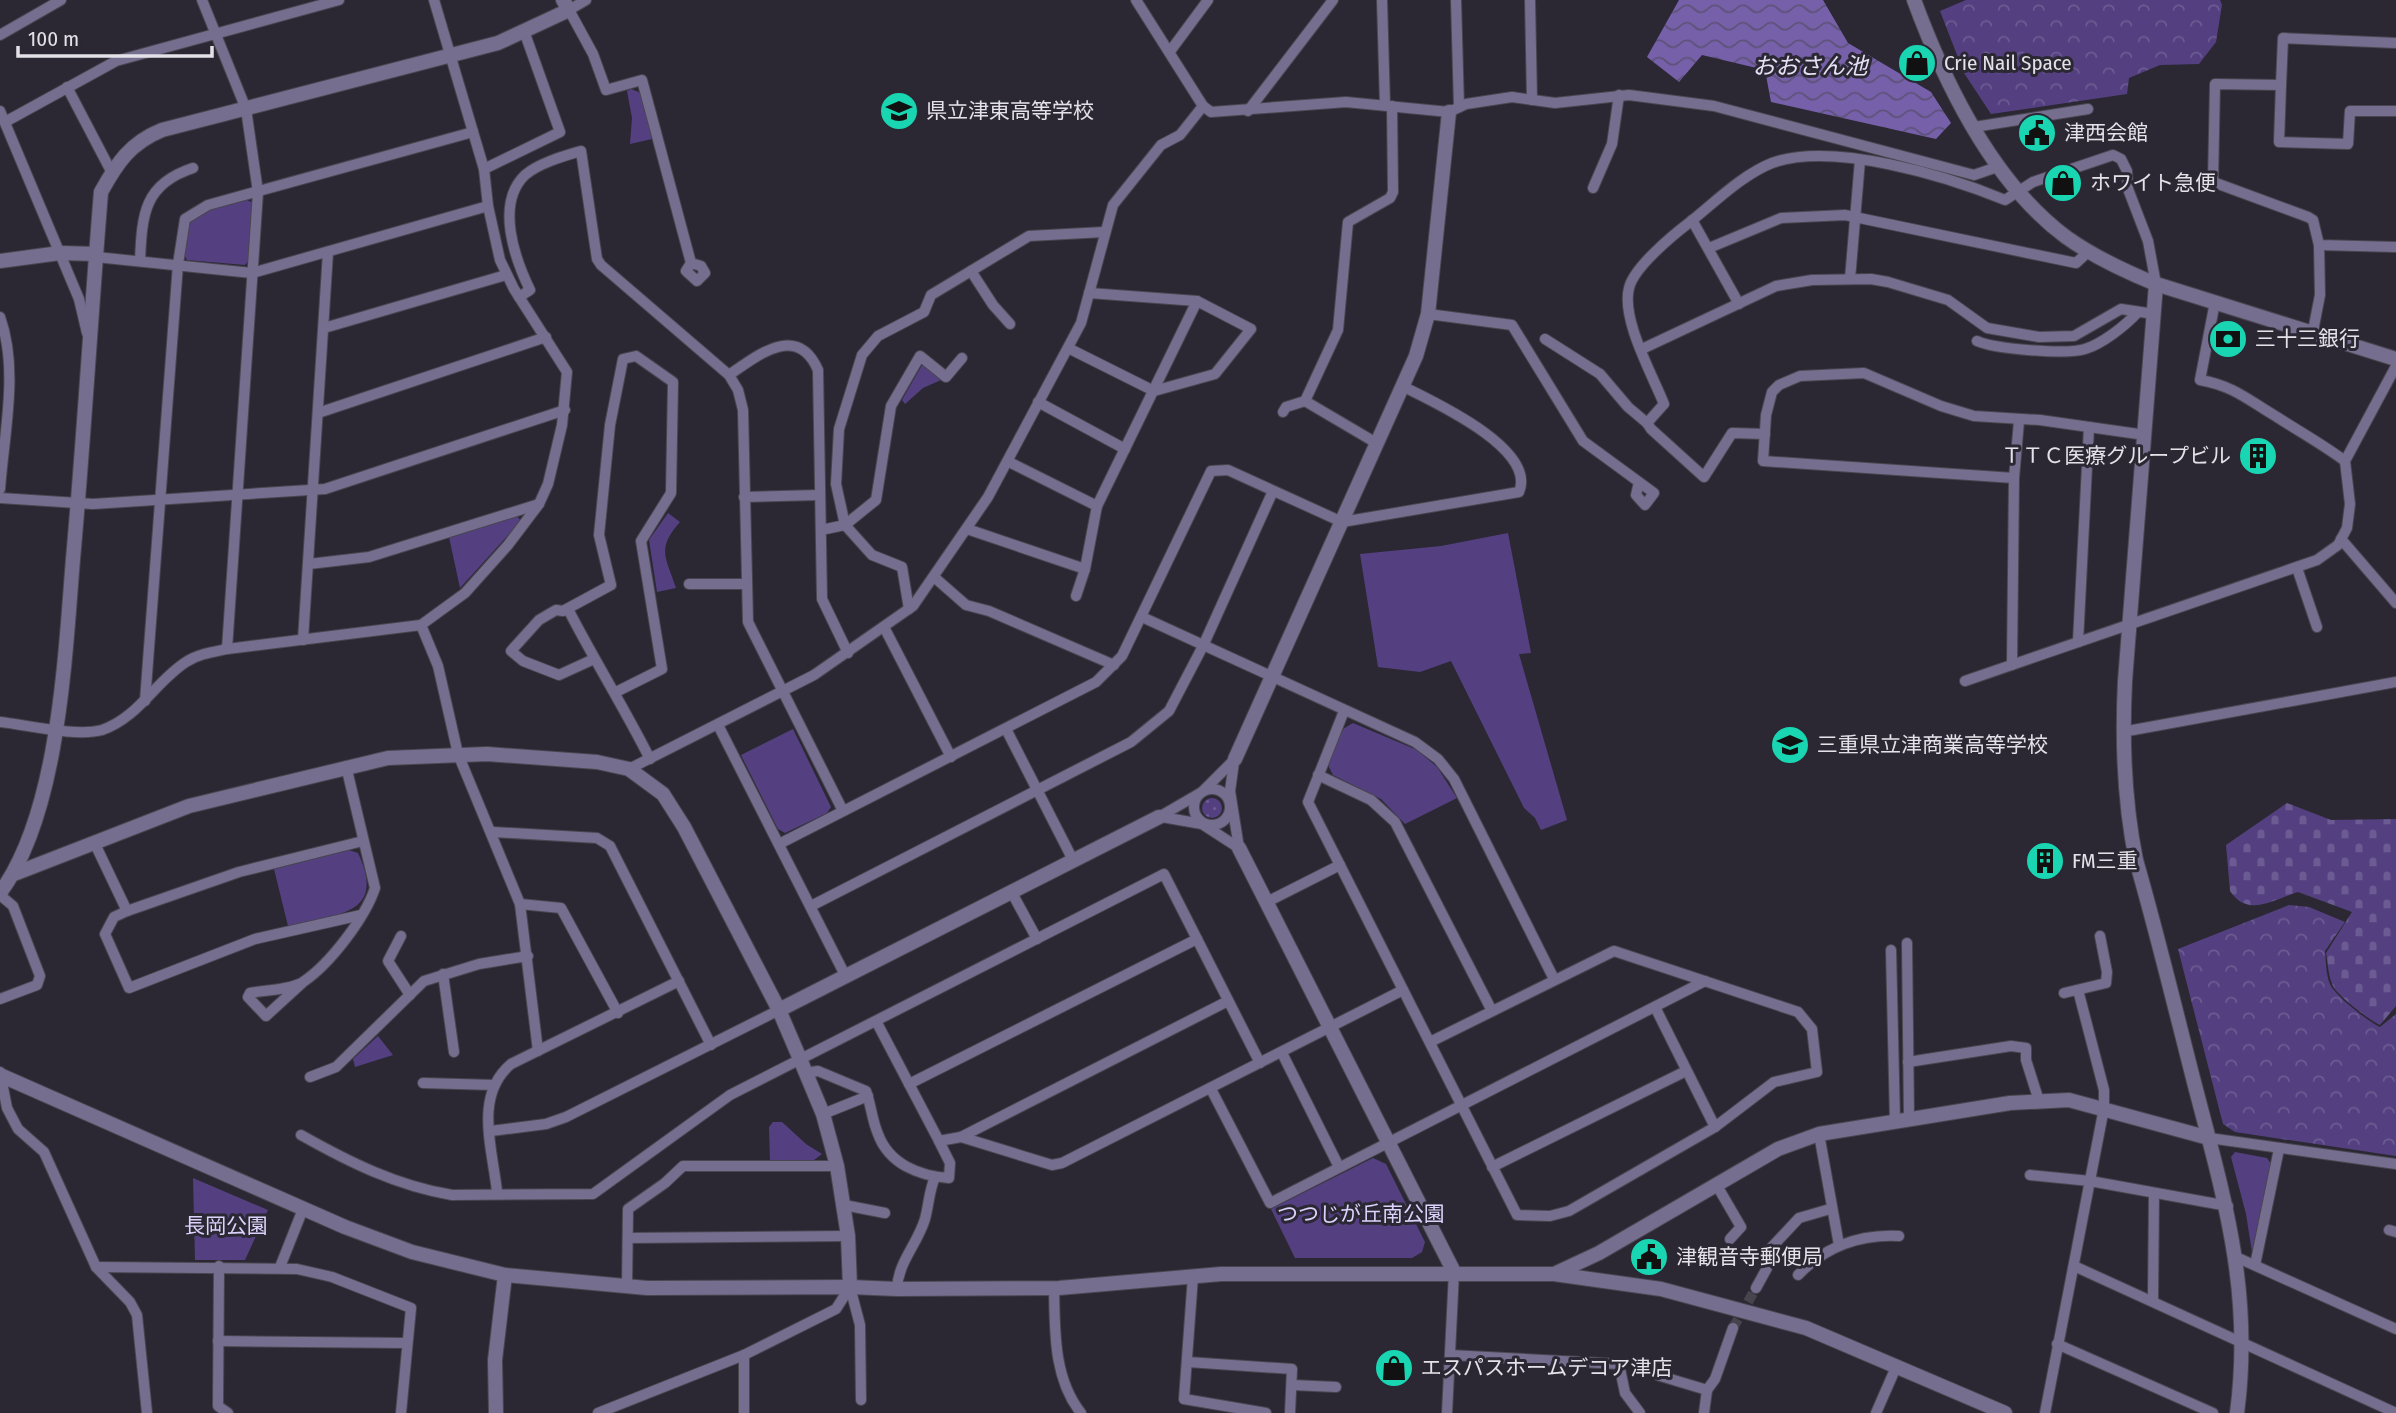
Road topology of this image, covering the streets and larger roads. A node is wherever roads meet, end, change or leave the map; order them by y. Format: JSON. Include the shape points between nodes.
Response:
{"nodes":[{"id":1,"x":61,"y":0,"type":"edge"},
{"id":2,"x":202,"y":0,"type":"edge"},
{"id":3,"x":339,"y":0,"type":"edge"},
{"id":4,"x":434,"y":0,"type":"edge"},
{"id":5,"x":586,"y":0,"type":"edge"},
{"id":6,"x":1136,"y":0,"type":"edge"},
{"id":7,"x":1208,"y":0,"type":"edge"},
{"id":8,"x":1334,"y":0,"type":"edge"},
{"id":9,"x":1382,"y":0,"type":"edge"},
{"id":10,"x":1457,"y":0,"type":"edge"},
{"id":11,"x":1530,"y":0,"type":"edge"},
{"id":12,"x":1914,"y":0,"type":"edge"},
{"id":13,"x":566,"y":5,"type":"edge"},
{"id":14,"x":524,"y":32,"type":"junction"},
{"id":15,"x":215,"y":33,"type":"junction"},
{"id":16,"x":0,"y":35,"type":"edge"},
{"id":17,"x":2396,"y":43,"type":"edge"},
{"id":18,"x":1171,"y":50,"type":"junction"},
{"id":19,"x":452,"y":55,"type":"junction"},
{"id":20,"x":2281,"y":85,"type":"junction"},
{"id":21,"x":68,"y":87,"type":"junction"},
{"id":22,"x":1619,"y":95,"type":"junction"},
{"id":23,"x":1532,"y":100,"type":"junction"},
{"id":24,"x":1203,"y":106,"type":"junction"},
{"id":25,"x":1389,"y":106,"type":"junction"},
{"id":26,"x":246,"y":109,"type":"junction"},
{"id":27,"x":2088,"y":109,"type":"dead end"},
{"id":28,"x":1454,"y":110,"type":"junction"},
{"id":29,"x":1248,"y":111,"type":"junction"},
{"id":30,"x":2396,"y":111,"type":"edge"},
{"id":31,"x":2,"y":116,"type":"edge"},
{"id":32,"x":1974,"y":127,"type":"junction"},
{"id":33,"x":473,"y":132,"type":"junction"},
{"id":34,"x":1860,"y":160,"type":"junction"},
{"id":35,"x":2000,"y":166,"type":"junction"},
{"id":36,"x":193,"y":168,"type":"dead end"},
{"id":37,"x":484,"y":169,"type":"junction"},
{"id":38,"x":112,"y":173,"type":"junction"},
{"id":39,"x":1593,"y":188,"type":"dead end"},
{"id":40,"x":2017,"y":190,"type":"junction"},
{"id":41,"x":258,"y":192,"type":"junction"},
{"id":42,"x":488,"y":206,"type":"junction"},
{"id":43,"x":1855,"y":216,"type":"junction"},
{"id":44,"x":1692,"y":220,"type":"junction"},
{"id":45,"x":1104,"y":232,"type":"junction"},
{"id":46,"x":2319,"y":245,"type":"junction"},
{"id":47,"x":2396,"y":247,"type":"edge"},
{"id":48,"x":1709,"y":248,"type":"junction"},
{"id":49,"x":328,"y":252,"type":"junction"},
{"id":50,"x":2088,"y":252,"type":"junction"},
{"id":51,"x":60,"y":253,"type":"junction"},
{"id":52,"x":96,"y":255,"type":"junction"},
{"id":53,"x":0,"y":261,"type":"edge"},
{"id":54,"x":140,"y":261,"type":"junction"},
{"id":55,"x":691,"y":263,"type":"dead end"},
{"id":56,"x":177,"y":264,"type":"junction"},
{"id":57,"x":971,"y":271,"type":"junction"},
{"id":58,"x":252,"y":273,"type":"junction"},
{"id":59,"x":506,"y":275,"type":"junction"},
{"id":60,"x":1850,"y":279,"type":"junction"},
{"id":61,"x":2156,"y":284,"type":"junction"},
{"id":62,"x":1088,"y":293,"type":"junction"},
{"id":63,"x":519,"y":296,"type":"junction"},
{"id":64,"x":1197,"y":301,"type":"junction"},
{"id":65,"x":2216,"y":302,"type":"junction"},
{"id":66,"x":1740,"y":304,"type":"junction"},
{"id":67,"x":2137,"y":312,"type":"junction"},
{"id":68,"x":1429,"y":314,"type":"junction"},
{"id":69,"x":2154,"y":314,"type":"junction"},
{"id":70,"x":0,"y":317,"type":"edge"},
{"id":71,"x":1010,"y":324,"type":"dead end"},
{"id":72,"x":324,"y":328,"type":"junction"},
{"id":73,"x":2313,"y":331,"type":"junction"},
{"id":74,"x":546,"y":337,"type":"junction"},
{"id":75,"x":1545,"y":339,"type":"dead end"},
{"id":76,"x":1977,"y":341,"type":"dead end"},
{"id":77,"x":90,"y":344,"type":"junction"},
{"id":78,"x":1068,"y":348,"type":"junction"},
{"id":79,"x":1642,"y":349,"type":"junction"},
{"id":80,"x":962,"y":358,"type":"dead end"},
{"id":81,"x":2396,"y":359,"type":"edge"},
{"id":82,"x":2396,"y":366,"type":"edge"},
{"id":83,"x":729,"y":375,"type":"junction"},
{"id":84,"x":1404,"y":387,"type":"junction"},
{"id":85,"x":1154,"y":391,"type":"junction"},
{"id":86,"x":1305,"y":401,"type":"junction"},
{"id":87,"x":1038,"y":402,"type":"junction"},
{"id":88,"x":565,"y":410,"type":"junction"},
{"id":89,"x":1283,"y":412,"type":"dead end"},
{"id":90,"x":318,"y":413,"type":"junction"},
{"id":91,"x":2019,"y":421,"type":"junction"},
{"id":92,"x":1647,"y":423,"type":"junction"},
{"id":93,"x":2089,"y":427,"type":"junction"},
{"id":94,"x":1765,"y":434,"type":"junction"},
{"id":95,"x":2145,"y":435,"type":"junction"},
{"id":96,"x":1378,"y":444,"type":"junction"},
{"id":97,"x":1125,"y":449,"type":"junction"},
{"id":98,"x":2345,"y":461,"type":"junction"},
{"id":99,"x":1009,"y":462,"type":"junction"},
{"id":100,"x":2014,"y":478,"type":"junction"},
{"id":101,"x":1639,"y":482,"type":"dead end"},
{"id":102,"x":0,"y":489,"type":"edge"},
{"id":103,"x":314,"y":489,"type":"junction"},
{"id":104,"x":1273,"y":491,"type":"junction"},
{"id":105,"x":237,"y":494,"type":"junction"},
{"id":106,"x":819,"y":495,"type":"junction"},
{"id":107,"x":744,"y":497,"type":"junction"},
{"id":108,"x":0,"y":498,"type":"edge"},
{"id":109,"x":160,"y":499,"type":"junction"},
{"id":110,"x":78,"y":503,"type":"junction"},
{"id":111,"x":539,"y":504,"type":"junction"},
{"id":112,"x":1097,"y":506,"type":"junction"},
{"id":113,"x":1342,"y":522,"type":"junction"},
{"id":114,"x":845,"y":525,"type":"junction"},
{"id":115,"x":967,"y":529,"type":"junction"},
{"id":116,"x":821,"y":530,"type":"junction"},
{"id":117,"x":2341,"y":539,"type":"junction"},
{"id":118,"x":309,"y":564,"type":"junction"},
{"id":119,"x":2297,"y":568,"type":"junction"},
{"id":120,"x":1085,"y":569,"type":"junction"},
{"id":121,"x":934,"y":577,"type":"junction"},
{"id":122,"x":688,"y":584,"type":"dead end"},
{"id":123,"x":745,"y":584,"type":"junction"},
{"id":124,"x":1076,"y":596,"type":"dead end"},
{"id":125,"x":2396,"y":603,"type":"edge"},
{"id":126,"x":568,"y":609,"type":"junction"},
{"id":127,"x":909,"y":609,"type":"junction"},
{"id":128,"x":1142,"y":617,"type":"junction"},
{"id":129,"x":2130,"y":624,"type":"junction"},
{"id":130,"x":421,"y":625,"type":"junction"},
{"id":131,"x":884,"y":626,"type":"junction"},
{"id":132,"x":2317,"y":627,"type":"dead end"},
{"id":133,"x":303,"y":640,"type":"junction"},
{"id":134,"x":2078,"y":642,"type":"junction"},
{"id":135,"x":1203,"y":646,"type":"junction"},
{"id":136,"x":227,"y":649,"type":"junction"},
{"id":137,"x":848,"y":653,"type":"junction"},
{"id":138,"x":593,"y":659,"type":"junction"},
{"id":139,"x":1114,"y":665,"type":"junction"},
{"id":140,"x":2012,"y":665,"type":"junction"},
{"id":141,"x":1272,"y":676,"type":"junction"},
{"id":142,"x":1965,"y":681,"type":"dead end"},
{"id":143,"x":2396,"y":682,"type":"edge"},
{"id":144,"x":616,"y":691,"type":"junction"},
{"id":145,"x":781,"y":692,"type":"junction"},
{"id":146,"x":145,"y":701,"type":"junction"},
{"id":147,"x":1344,"y":710,"type":"junction"},
{"id":148,"x":0,"y":722,"type":"edge"},
{"id":149,"x":718,"y":725,"type":"junction"},
{"id":150,"x":56,"y":728,"type":"junction"},
{"id":151,"x":1006,"y":729,"type":"junction"},
{"id":152,"x":2122,"y":732,"type":"junction"},
{"id":153,"x":458,"y":754,"type":"junction"},
{"id":154,"x":951,"y":757,"type":"junction"},
{"id":155,"x":650,"y":759,"type":"junction"},
{"id":156,"x":1235,"y":759,"type":"junction"},
{"id":157,"x":346,"y":766,"type":"junction"},
{"id":158,"x":629,"y":769,"type":"junction"},
{"id":159,"x":1318,"y":775,"type":"junction"},
{"id":160,"x":1038,"y":791,"type":"junction"},
{"id":161,"x":1202,"y":792,"type":"junction"},
{"id":162,"x":1231,"y":805,"type":"junction"},
{"id":163,"x":843,"y":811,"type":"junction"},
{"id":164,"x":1159,"y":817,"type":"junction"},
{"id":165,"x":1202,"y":824,"type":"junction"},
{"id":166,"x":493,"y":832,"type":"junction"},
{"id":167,"x":363,"y":841,"type":"junction"},
{"id":168,"x":95,"y":844,"type":"junction"},
{"id":169,"x":779,"y":844,"type":"junction"},
{"id":170,"x":1239,"y":848,"type":"junction"},
{"id":171,"x":1073,"y":860,"type":"junction"},
{"id":172,"x":1340,"y":865,"type":"junction"},
{"id":173,"x":7,"y":873,"type":"edge"},
{"id":174,"x":1011,"y":891,"type":"junction"},
{"id":175,"x":0,"y":894,"type":"edge"},
{"id":176,"x":1267,"y":902,"type":"junction"},
{"id":177,"x":520,"y":904,"type":"junction"},
{"id":178,"x":811,"y":906,"type":"junction"},
{"id":179,"x":127,"y":911,"type":"junction"},
{"id":180,"x":361,"y":915,"type":"junction"},
{"id":181,"x":401,"y":936,"type":"dead end"},
{"id":182,"x":2100,"y":936,"type":"dead end"},
{"id":183,"x":1037,"y":939,"type":"junction"},
{"id":184,"x":1197,"y":939,"type":"junction"},
{"id":185,"x":1907,"y":943,"type":"dead end"},
{"id":186,"x":1891,"y":950,"type":"dead end"},
{"id":187,"x":528,"y":956,"type":"junction"},
{"id":188,"x":443,"y":974,"type":"junction"},
{"id":189,"x":845,"y":975,"type":"junction"},
{"id":190,"x":1554,"y":979,"type":"junction"},
{"id":191,"x":679,"y":981,"type":"junction"},
{"id":192,"x":1705,"y":981,"type":"junction"},
{"id":193,"x":302,"y":983,"type":"junction"},
{"id":194,"x":1403,"y":990,"type":"junction"},
{"id":195,"x":2078,"y":990,"type":"junction"},
{"id":196,"x":2064,"y":993,"type":"dead end"},
{"id":197,"x":410,"y":995,"type":"junction"},
{"id":198,"x":0,"y":999,"type":"edge"},
{"id":199,"x":1228,"y":1001,"type":"junction"},
{"id":200,"x":1655,"y":1007,"type":"junction"},
{"id":201,"x":779,"y":1010,"type":"junction"},
{"id":202,"x":1492,"y":1011,"type":"junction"},
{"id":203,"x":618,"y":1013,"type":"junction"},
{"id":204,"x":876,"y":1021,"type":"junction"},
{"id":205,"x":1332,"y":1027,"type":"junction"},
{"id":206,"x":1430,"y":1042,"type":"junction"},
{"id":207,"x":711,"y":1045,"type":"junction"},
{"id":208,"x":538,"y":1051,"type":"junction"},
{"id":209,"x":454,"y":1052,"type":"dead end"},
{"id":210,"x":1282,"y":1053,"type":"junction"},
{"id":211,"x":1908,"y":1062,"type":"junction"},
{"id":212,"x":1260,"y":1063,"type":"junction"},
{"id":213,"x":802,"y":1066,"type":"junction"},
{"id":214,"x":1686,"y":1071,"type":"junction"},
{"id":215,"x":0,"y":1074,"type":"edge"},
{"id":216,"x":310,"y":1077,"type":"dead end"},
{"id":217,"x":423,"y":1083,"type":"dead end"},
{"id":218,"x":909,"y":1084,"type":"junction"},
{"id":219,"x":494,"y":1085,"type":"junction"},
{"id":220,"x":1211,"y":1089,"type":"junction"},
{"id":221,"x":868,"y":1097,"type":"junction"},
{"id":222,"x":2039,"y":1101,"type":"junction"},
{"id":223,"x":1461,"y":1105,"type":"junction"},
{"id":224,"x":2104,"y":1108,"type":"junction"},
{"id":225,"x":823,"y":1114,"type":"junction"},
{"id":226,"x":1902,"y":1120,"type":"junction"},
{"id":227,"x":1715,"y":1127,"type":"junction"},
{"id":228,"x":491,"y":1131,"type":"junction"},
{"id":229,"x":1819,"y":1134,"type":"junction"},
{"id":230,"x":301,"y":1135,"type":"dead end"},
{"id":231,"x":961,"y":1137,"type":"junction"},
{"id":232,"x":2209,"y":1138,"type":"junction"},
{"id":233,"x":939,"y":1141,"type":"junction"},
{"id":234,"x":1389,"y":1143,"type":"junction"},
{"id":235,"x":2279,"y":1150,"type":"junction"},
{"id":236,"x":2396,"y":1164,"type":"edge"},
{"id":237,"x":837,"y":1166,"type":"junction"},
{"id":238,"x":1339,"y":1167,"type":"junction"},
{"id":239,"x":1492,"y":1167,"type":"junction"},
{"id":240,"x":2030,"y":1175,"type":"dead end"},
{"id":241,"x":935,"y":1177,"type":"junction"},
{"id":242,"x":2090,"y":1181,"type":"junction"},
{"id":243,"x":1716,"y":1184,"type":"junction"},
{"id":244,"x":497,"y":1192,"type":"junction"},
{"id":245,"x":2154,"y":1193,"type":"junction"},
{"id":246,"x":844,"y":1205,"type":"junction"},
{"id":247,"x":2228,"y":1206,"type":"junction"},
{"id":248,"x":303,"y":1209,"type":"junction"},
{"id":249,"x":1830,"y":1209,"type":"junction"},
{"id":250,"x":885,"y":1213,"type":"dead end"},
{"id":251,"x":848,"y":1236,"type":"junction"},
{"id":252,"x":1899,"y":1237,"type":"dead end"},
{"id":253,"x":628,"y":1238,"type":"junction"},
{"id":254,"x":1730,"y":1238,"type":"dead end"},
{"id":255,"x":1839,"y":1245,"type":"junction"},
{"id":256,"x":2236,"y":1257,"type":"junction"},
{"id":257,"x":2255,"y":1265,"type":"junction"},
{"id":258,"x":219,"y":1266,"type":"junction"},
{"id":259,"x":2074,"y":1266,"type":"junction"},
{"id":260,"x":96,"y":1267,"type":"junction"},
{"id":261,"x":280,"y":1267,"type":"junction"},
{"id":262,"x":1454,"y":1272,"type":"junction"},
{"id":263,"x":1554,"y":1274,"type":"junction"},
{"id":264,"x":505,"y":1275,"type":"junction"},
{"id":265,"x":1798,"y":1275,"type":"dead end"},
{"id":266,"x":1193,"y":1276,"type":"junction"},
{"id":267,"x":627,"y":1287,"type":"junction"},
{"id":268,"x":850,"y":1287,"type":"junction"},
{"id":269,"x":1054,"y":1288,"type":"junction"},
{"id":270,"x":1756,"y":1288,"type":"tunnel mouth"},
{"id":271,"x":897,"y":1289,"type":"junction"},
{"id":272,"x":2153,"y":1301,"type":"junction"},
{"id":273,"x":1732,"y":1328,"type":"tunnel mouth"},
{"id":274,"x":2396,"y":1329,"type":"edge"},
{"id":275,"x":218,"y":1341,"type":"junction"},
{"id":276,"x":2242,"y":1342,"type":"junction"},
{"id":277,"x":406,"y":1343,"type":"junction"},
{"id":278,"x":2057,"y":1344,"type":"junction"},
{"id":279,"x":1450,"y":1355,"type":"junction"},
{"id":280,"x":744,"y":1356,"type":"junction"},
{"id":281,"x":1188,"y":1362,"type":"junction"},
{"id":282,"x":1898,"y":1365,"type":"junction"},
{"id":283,"x":1657,"y":1375,"type":"dead end"},
{"id":284,"x":1292,"y":1385,"type":"junction"},
{"id":285,"x":1336,"y":1387,"type":"dead end"},
{"id":286,"x":1707,"y":1390,"type":"junction"},
{"id":287,"x":860,"y":1400,"type":"dead end"},
{"id":288,"x":146,"y":1413,"type":"edge"},
{"id":289,"x":228,"y":1413,"type":"edge"},
{"id":290,"x":401,"y":1413,"type":"edge"},
{"id":291,"x":496,"y":1413,"type":"edge"},
{"id":292,"x":598,"y":1413,"type":"edge"},
{"id":293,"x":744,"y":1413,"type":"edge"},
{"id":294,"x":1081,"y":1413,"type":"edge"},
{"id":295,"x":1266,"y":1413,"type":"edge"},
{"id":296,"x":1290,"y":1413,"type":"edge"},
{"id":297,"x":1447,"y":1413,"type":"edge"},
{"id":298,"x":1640,"y":1413,"type":"edge"},
{"id":299,"x":1704,"y":1413,"type":"edge"},
{"id":300,"x":1875,"y":1413,"type":"edge"},
{"id":301,"x":2005,"y":1413,"type":"edge"},
{"id":302,"x":2045,"y":1413,"type":"edge"},
{"id":303,"x":2213,"y":1413,"type":"edge"},
{"id":304,"x":2237,"y":1413,"type":"edge"},
{"id":305,"x":2396,"y":1413,"type":"edge"}],
"edges":[{"from":1,"to":16,"type":"street"},
{"from":2,"to":15,"type":"street"},
{"from":3,"to":15,"type":"street"},
{"from":4,"to":19,"type":"street"},
{"from":5,"to":13,"type":"street"},
{"from":6,"to":18,"type":"street"},
{"from":7,"to":18,"type":"street"},
{"from":8,"to":29,"type":"street"},
{"from":9,"to":25,"type":"street"},
{"from":10,"to":28,"type":"street"},
{"from":11,"to":23,"type":"street"},
{"from":12,"to":32,"type":"street"},
{"from":13,"to":14,"type":"street"},
{"from":13,"to":55,"type":"street","via":[[593,54],[606,90],[642,80]]},
{"from":14,"to":19,"type":"street"},
{"from":14,"to":37,"type":"street","via":[[560,132]]},
{"from":15,"to":21,"type":"street","via":[[116,61]]},
{"from":15,"to":26,"type":"street"},
{"from":17,"to":20,"type":"street","via":[[2283,38]]},
{"from":18,"to":24,"type":"street"},
{"from":19,"to":26,"type":"street"},
{"from":19,"to":33,"type":"street"},
{"from":20,"to":30,"type":"street","via":[[2279,142],[2348,144],[2350,111]]},
{"from":20,"to":46,"type":"street","via":[[2216,84],[2213,182],[2308,217],[2313,220]]},
{"from":21,"to":31,"type":"street"},
{"from":21,"to":38,"type":"street"},
{"from":22,"to":23,"type":"street","via":[[1555,103]]},
{"from":22,"to":35,"type":"street","via":[[1714,106],[1974,174]]},
{"from":22,"to":39,"type":"street","via":[[1612,144]]},
{"from":23,"to":28,"type":"street","via":[[1512,97]]},
{"from":24,"to":29,"type":"street","via":[[1211,112]]},
{"from":24,"to":45,"type":"street","via":[[1180,135],[1161,145],[1113,205]]},
{"from":25,"to":28,"type":"street"},
{"from":25,"to":29,"type":"street","via":[[1346,102]]},
{"from":25,"to":86,"type":"street","via":[[1393,192],[1348,222],[1338,330]]},
{"from":26,"to":38,"type":"street","via":[[148,136],[127,151]]},
{"from":26,"to":41,"type":"street"},
{"from":27,"to":32,"type":"street"},
{"from":28,"to":68,"type":"street"},
{"from":31,"to":51,"type":"street"},
{"from":32,"to":35,"type":"street"},
{"from":33,"to":37,"type":"street"},
{"from":33,"to":41,"type":"street"},
{"from":34,"to":40,"type":"street","via":[[1949,179],[2005,201]]},
{"from":34,"to":43,"type":"street"},
{"from":34,"to":44,"type":"street","via":[[1794,158],[1768,165]]},
{"from":35,"to":40,"type":"street"},
{"from":36,"to":54,"type":"street","via":[[161,183],[147,204]]},
{"from":37,"to":42,"type":"street"},
{"from":38,"to":52,"type":"street","via":[[101,192]]},
{"from":40,"to":50,"type":"street"},
{"from":40,"to":61,"type":"street","via":[[2113,155],[2120,159],[2148,240]]},
{"from":41,"to":56,"type":"street","via":[[201,207],[185,219]]},
{"from":41,"to":58,"type":"street"},
{"from":42,"to":49,"type":"street"},
{"from":42,"to":59,"type":"street"},
{"from":43,"to":48,"type":"street","via":[[1781,218]]},
{"from":43,"to":50,"type":"street","via":[[2076,262]]},
{"from":43,"to":60,"type":"street"},
{"from":44,"to":48,"type":"street"},
{"from":44,"to":79,"type":"street","via":[[1650,259],[1629,288],[1630,317]]},
{"from":45,"to":57,"type":"street","via":[[1029,236]]},
{"from":45,"to":62,"type":"street"},
{"from":46,"to":47,"type":"street"},
{"from":46,"to":73,"type":"street","via":[[2320,295]]},
{"from":48,"to":66,"type":"street"},
{"from":49,"to":58,"type":"street"},
{"from":49,"to":72,"type":"street"},
{"from":50,"to":61,"type":"street"},
{"from":51,"to":52,"type":"street"},
{"from":51,"to":53,"type":"street"},
{"from":51,"to":77,"type":"street","via":[[79,299]]},
{"from":52,"to":54,"type":"street"},
{"from":52,"to":77,"type":"street"},
{"from":54,"to":56,"type":"street"},
{"from":56,"to":58,"type":"street"},
{"from":56,"to":109,"type":"street"},
{"from":57,"to":71,"type":"street"},
{"from":57,"to":114,"type":"street","via":[[931,295],[923,312],[878,336],[862,355],[839,429],[836,484]]},
{"from":58,"to":105,"type":"street"},
{"from":59,"to":63,"type":"street"},
{"from":59,"to":72,"type":"street"},
{"from":60,"to":66,"type":"street","via":[[1795,281]]},
{"from":60,"to":67,"type":"street","via":[[1880,281],[1933,295],[1948,300],[1987,328],[2039,337],[2074,336],[2121,309]]},
{"from":61,"to":65,"type":"street"},
{"from":61,"to":69,"type":"street"},
{"from":62,"to":64,"type":"street"},
{"from":62,"to":78,"type":"street","via":[[1081,323]]},
{"from":63,"to":74,"type":"street"},
{"from":63,"to":83,"type":"street","via":[[530,290],[508,222],[517,191],[525,175],[581,151],[597,259]]},
{"from":64,"to":85,"type":"street"},
{"from":64,"to":85,"type":"street","via":[[1251,329],[1214,374]]},
{"from":65,"to":73,"type":"street"},
{"from":65,"to":98,"type":"street","via":[[2200,380],[2239,391]]},
{"from":66,"to":79,"type":"street"},
{"from":67,"to":69,"type":"street"},
{"from":67,"to":76,"type":"street","via":[[2082,350],[2005,349]]},
{"from":68,"to":84,"type":"street"},
{"from":68,"to":101,"type":"street","via":[[1512,325],[1583,441]]},
{"from":69,"to":95,"type":"street"},
{"from":70,"to":102,"type":"street","via":[[9,372]]},
{"from":72,"to":90,"type":"street"},
{"from":73,"to":81,"type":"street"},
{"from":74,"to":88,"type":"street","via":[[567,372]]},
{"from":74,"to":90,"type":"street"},
{"from":75,"to":92,"type":"street","via":[[1600,374]]},
{"from":77,"to":110,"type":"street"},
{"from":78,"to":85,"type":"street"},
{"from":78,"to":87,"type":"street"},
{"from":79,"to":92,"type":"street","via":[[1664,404]]},
{"from":80,"to":114,"type":"street","via":[[946,377],[920,356],[891,406],[876,500]]},
{"from":82,"to":98,"type":"street"},
{"from":83,"to":106,"type":"street","via":[[778,346],[798,347],[810,355],[819,379]]},
{"from":83,"to":107,"type":"street","via":[[743,402]]},
{"from":84,"to":96,"type":"street"},
{"from":84,"to":113,"type":"street","via":[[1484,432],[1518,467],[1523,480],[1519,492]]},
{"from":85,"to":97,"type":"street"},
{"from":86,"to":89,"type":"street"},
{"from":86,"to":96,"type":"street"},
{"from":87,"to":97,"type":"street"},
{"from":87,"to":99,"type":"street"},
{"from":88,"to":103,"type":"street"},
{"from":88,"to":111,"type":"street"},
{"from":90,"to":103,"type":"street"},
{"from":91,"to":93,"type":"street"},
{"from":91,"to":94,"type":"street","via":[[1959,412],[1864,373],[1838,374],[1800,376],[1779,385],[1767,406]]},
{"from":91,"to":100,"type":"street"},
{"from":92,"to":94,"type":"street","via":[[1704,477],[1732,433]]},
{"from":93,"to":95,"type":"street"},
{"from":93,"to":134,"type":"street"},
{"from":94,"to":100,"type":"street","via":[[1763,461]]},
{"from":95,"to":129,"type":"street"},
{"from":96,"to":113,"type":"street"},
{"from":97,"to":112,"type":"street"},
{"from":98,"to":117,"type":"street","via":[[2350,504]]},
{"from":99,"to":112,"type":"street"},
{"from":99,"to":115,"type":"street"},
{"from":100,"to":140,"type":"street"},
{"from":103,"to":105,"type":"street"},
{"from":103,"to":118,"type":"street"},
{"from":104,"to":113,"type":"street"},
{"from":104,"to":128,"type":"street","via":[[1228,470],[1211,471]]},
{"from":104,"to":135,"type":"street"},
{"from":105,"to":109,"type":"street"},
{"from":105,"to":136,"type":"street"},
{"from":106,"to":107,"type":"street"},
{"from":106,"to":116,"type":"street"},
{"from":107,"to":123,"type":"street"},
{"from":108,"to":110,"type":"street"},
{"from":109,"to":110,"type":"street"},
{"from":109,"to":146,"type":"street"},
{"from":110,"to":150,"type":"street"},
{"from":111,"to":118,"type":"street","via":[[369,557]]},
{"from":111,"to":130,"type":"street","via":[[465,593]]},
{"from":112,"to":120,"type":"street"},
{"from":113,"to":141,"type":"street"},
{"from":114,"to":116,"type":"street"},
{"from":114,"to":127,"type":"street","via":[[872,555],[902,567]]},
{"from":115,"to":120,"type":"street"},
{"from":115,"to":121,"type":"street"},
{"from":116,"to":137,"type":"street","via":[[822,599]]},
{"from":117,"to":119,"type":"street","via":[[2317,560]]},
{"from":117,"to":125,"type":"street"},
{"from":118,"to":133,"type":"street"},
{"from":119,"to":129,"type":"street"},
{"from":119,"to":132,"type":"street"},
{"from":120,"to":124,"type":"street"},
{"from":121,"to":127,"type":"street"},
{"from":121,"to":139,"type":"street","via":[[966,604]]},
{"from":122,"to":123,"type":"street"},
{"from":123,"to":145,"type":"street","via":[[749,627]]},
{"from":126,"to":138,"type":"street"},
{"from":126,"to":138,"type":"street","via":[[539,620],[511,651],[523,661],[559,675]]},
{"from":126,"to":144,"type":"street","via":[[611,584],[599,535],[610,425],[623,359],[636,356],[673,382],[671,494],[641,541],[662,669]]},
{"from":127,"to":131,"type":"street"},
{"from":128,"to":135,"type":"street"},
{"from":128,"to":139,"type":"street"},
{"from":129,"to":134,"type":"street"},
{"from":129,"to":152,"type":"street"},
{"from":130,"to":133,"type":"street"},
{"from":130,"to":153,"type":"street","via":[[438,666]]},
{"from":131,"to":137,"type":"street"},
{"from":131,"to":154,"type":"street"},
{"from":133,"to":136,"type":"street"},
{"from":134,"to":140,"type":"street"},
{"from":135,"to":141,"type":"street"},
{"from":135,"to":160,"type":"street","via":[[1169,711],[1131,742]]},
{"from":136,"to":146,"type":"street","via":[[186,662]]},
{"from":137,"to":145,"type":"street"},
{"from":138,"to":144,"type":"street"},
{"from":139,"to":151,"type":"street","via":[[1096,682]]},
{"from":140,"to":142,"type":"street"},
{"from":141,"to":147,"type":"street"},
{"from":141,"to":156,"type":"street"},
{"from":143,"to":152,"type":"street"},
{"from":144,"to":155,"type":"street"},
{"from":145,"to":149,"type":"street"},
{"from":145,"to":163,"type":"street"},
{"from":146,"to":150,"type":"street","via":[[100,730]]},
{"from":147,"to":159,"type":"street"},
{"from":147,"to":190,"type":"street","via":[[1415,742],[1448,770]]},
{"from":148,"to":150,"type":"street"},
{"from":149,"to":155,"type":"street"},
{"from":149,"to":169,"type":"street"},
{"from":150,"to":173,"type":"street","via":[[37,810]]},
{"from":151,"to":154,"type":"street"},
{"from":151,"to":160,"type":"street"},
{"from":152,"to":232,"type":"street","via":[[2136,860]]},
{"from":153,"to":157,"type":"street"},
{"from":153,"to":158,"type":"street","via":[[597,762]]},
{"from":153,"to":166,"type":"street"},
{"from":154,"to":163,"type":"street"},
{"from":155,"to":158,"type":"street"},
{"from":156,"to":161,"type":"street"},
{"from":156,"to":162,"type":"street"},
{"from":157,"to":167,"type":"street"},
{"from":157,"to":168,"type":"street","via":[[189,806]]},
{"from":158,"to":201,"type":"street","via":[[663,794],[684,827]]},
{"from":159,"to":172,"type":"street","via":[[1308,802]]},
{"from":159,"to":202,"type":"street","via":[[1371,800],[1395,822]]},
{"from":160,"to":171,"type":"street"},
{"from":160,"to":178,"type":"street"},
{"from":161,"to":162,"type":"street","via":[[1218,790]]},
{"from":161,"to":164,"type":"street"},
{"from":161,"to":165,"type":"street","via":[[1192,806]]},
{"from":162,"to":165,"type":"street","via":[[1222,822]]},
{"from":162,"to":170,"type":"street"},
{"from":163,"to":169,"type":"street"},
{"from":164,"to":165,"type":"street"},
{"from":164,"to":171,"type":"street"},
{"from":165,"to":170,"type":"street"},
{"from":166,"to":177,"type":"street"},
{"from":166,"to":191,"type":"street","via":[[597,838],[610,846]]},
{"from":167,"to":179,"type":"street","via":[[239,872]]},
{"from":167,"to":180,"type":"street","via":[[375,888]]},
{"from":168,"to":173,"type":"street"},
{"from":168,"to":179,"type":"street"},
{"from":169,"to":178,"type":"street"},
{"from":170,"to":176,"type":"street"},
{"from":171,"to":174,"type":"street"},
{"from":172,"to":176,"type":"street"},
{"from":172,"to":194,"type":"street"},
{"from":173,"to":175,"type":"street"},
{"from":174,"to":183,"type":"street"},
{"from":174,"to":189,"type":"street"},
{"from":175,"to":198,"type":"street","via":[[13,906],[40,976],[37,985]]},
{"from":176,"to":205,"type":"street"},
{"from":177,"to":187,"type":"street"},
{"from":177,"to":203,"type":"street","via":[[561,908]]},
{"from":178,"to":189,"type":"street"},
{"from":179,"to":180,"type":"street","via":[[114,917],[105,934],[129,988],[255,939]]},
{"from":180,"to":193,"type":"street","via":[[345,941]]},
{"from":181,"to":197,"type":"street","via":[[388,961]]},
{"from":182,"to":195,"type":"street","via":[[2106,983]]},
{"from":183,"to":184,"type":"street","via":[[1164,874]]},
{"from":183,"to":204,"type":"street"},
{"from":184,"to":199,"type":"street"},
{"from":184,"to":218,"type":"street"},
{"from":185,"to":211,"type":"street"},
{"from":186,"to":226,"type":"street"},
{"from":187,"to":188,"type":"street"},
{"from":187,"to":208,"type":"street"},
{"from":188,"to":197,"type":"street","via":[[424,981]]},
{"from":188,"to":209,"type":"street"},
{"from":189,"to":201,"type":"street"},
{"from":190,"to":192,"type":"street","via":[[1614,951]]},
{"from":190,"to":202,"type":"street"},
{"from":191,"to":203,"type":"street"},
{"from":191,"to":207,"type":"street"},
{"from":192,"to":200,"type":"street"},
{"from":192,"to":227,"type":"street","via":[[1806,1018],[1812,1029],[1817,1072],[1774,1082]]},
{"from":193,"to":193,"type":"street","via":[[250,993],[248,997],[266,1016]]},
{"from":194,"to":205,"type":"street"},
{"from":194,"to":206,"type":"street"},
{"from":195,"to":196,"type":"street"},
{"from":195,"to":224,"type":"street","via":[[2104,1090]]},
{"from":197,"to":216,"type":"street","via":[[336,1067]]},
{"from":199,"to":212,"type":"street"},
{"from":199,"to":231,"type":"street"},
{"from":200,"to":214,"type":"street"},
{"from":200,"to":223,"type":"street"},
{"from":201,"to":207,"type":"street"},
{"from":201,"to":213,"type":"street"},
{"from":202,"to":206,"type":"street"},
{"from":203,"to":208,"type":"street"},
{"from":204,"to":213,"type":"street"},
{"from":204,"to":218,"type":"street"},
{"from":205,"to":210,"type":"street"},
{"from":205,"to":234,"type":"street"},
{"from":206,"to":223,"type":"street"},
{"from":207,"to":228,"type":"street","via":[[566,1117]]},
{"from":208,"to":219,"type":"street","via":[[511,1065]]},
{"from":210,"to":212,"type":"street"},
{"from":210,"to":238,"type":"street"},
{"from":211,"to":222,"type":"street","via":[[2011,1046],[2026,1048]]},
{"from":211,"to":226,"type":"street"},
{"from":212,"to":220,"type":"street"},
{"from":213,"to":221,"type":"street","via":[[866,1091]]},
{"from":213,"to":225,"type":"street"},
{"from":213,"to":244,"type":"street","via":[[715,1104],[593,1194]]},
{"from":214,"to":227,"type":"street"},
{"from":214,"to":239,"type":"street"},
{"from":215,"to":248,"type":"street"},
{"from":215,"to":260,"type":"street","via":[[7,1108],[18,1129],[44,1152]]},
{"from":217,"to":219,"type":"street"},
{"from":218,"to":233,"type":"street"},
{"from":219,"to":228,"type":"street","via":[[487,1101]]},
{"from":220,"to":231,"type":"street","via":[[1057,1165]]},
{"from":220,"to":238,"type":"street","via":[[1269,1203]]},
{"from":221,"to":225,"type":"street"},
{"from":221,"to":241,"type":"street","via":[[877,1134],[889,1154],[907,1168]]},
{"from":222,"to":224,"type":"street","via":[[2068,1100]]},
{"from":222,"to":226,"type":"street"},
{"from":223,"to":234,"type":"street"},
{"from":223,"to":239,"type":"street"},
{"from":224,"to":232,"type":"street"},
{"from":224,"to":242,"type":"street"},
{"from":225,"to":237,"type":"street"},
{"from":226,"to":229,"type":"street"},
{"from":227,"to":239,"type":"street","via":[[1557,1216],[1517,1214]]},
{"from":228,"to":244,"type":"street"},
{"from":229,"to":243,"type":"street","via":[[1779,1149]]},
{"from":229,"to":249,"type":"street"},
{"from":230,"to":244,"type":"street","via":[[404,1185],[453,1195]]},
{"from":231,"to":233,"type":"street"},
{"from":232,"to":235,"type":"street"},
{"from":232,"to":247,"type":"street"},
{"from":233,"to":241,"type":"street","via":[[950,1163],[949,1178]]},
{"from":234,"to":238,"type":"street"},
{"from":234,"to":262,"type":"street"},
{"from":235,"to":236,"type":"street"},
{"from":235,"to":257,"type":"street"},
{"from":237,"to":246,"type":"street"},
{"from":237,"to":253,"type":"street","via":[[683,1166],[628,1209]]},
{"from":240,"to":242,"type":"street"},
{"from":241,"to":271,"type":"street","via":[[923,1224],[898,1272]]},
{"from":242,"to":245,"type":"street"},
{"from":242,"to":259,"type":"street"},
{"from":243,"to":254,"type":"street","via":[[1741,1227]]},
{"from":243,"to":263,"type":"street"},
{"from":245,"to":247,"type":"street"},
{"from":245,"to":272,"type":"street"},
{"from":246,"to":250,"type":"street"},
{"from":246,"to":251,"type":"street"},
{"from":247,"to":256,"type":"street"},
{"from":248,"to":261,"type":"street"},
{"from":248,"to":264,"type":"street","via":[[412,1252]]},
{"from":249,"to":255,"type":"street"},
{"from":249,"to":270,"type":"street","via":[[1799,1219],[1770,1249],[1767,1268]]},
{"from":251,"to":253,"type":"street"},
{"from":251,"to":268,"type":"street"},
{"from":252,"to":255,"type":"street","via":[[1860,1238]]},
{"from":253,"to":267,"type":"street"},
{"from":255,"to":265,"type":"street"},
{"from":256,"to":257,"type":"street"},
{"from":256,"to":276,"type":"street"},
{"from":257,"to":274,"type":"street"},
{"from":258,"to":260,"type":"street"},
{"from":258,"to":261,"type":"street"},
{"from":258,"to":275,"type":"street"},
{"from":259,"to":272,"type":"street"},
{"from":259,"to":278,"type":"street"},
{"from":260,"to":288,"type":"street","via":[[136,1315]]},
{"from":261,"to":277,"type":"street","via":[[332,1277],[411,1308]]},
{"from":262,"to":263,"type":"street"},
{"from":262,"to":266,"type":"street"},
{"from":262,"to":279,"type":"street"},
{"from":263,"to":282,"type":"street","via":[[1661,1289],[1740,1309],[1806,1328]]},
{"from":264,"to":267,"type":"street"},
{"from":264,"to":291,"type":"street","via":[[495,1360]]},
{"from":266,"to":269,"type":"street"},
{"from":266,"to":281,"type":"street"},
{"from":267,"to":268,"type":"street"},
{"from":268,"to":271,"type":"street"},
{"from":268,"to":280,"type":"street","via":[[836,1309]]},
{"from":268,"to":287,"type":"street","via":[[860,1325]]},
{"from":269,"to":271,"type":"street"},
{"from":269,"to":294,"type":"street","via":[[1055,1339],[1062,1377]]},
{"from":272,"to":276,"type":"street"},
{"from":273,"to":286,"type":"street"},
{"from":275,"to":277,"type":"street"},
{"from":275,"to":289,"type":"street","via":[[218,1406]]},
{"from":276,"to":304,"type":"street"},
{"from":276,"to":305,"type":"street"},
{"from":277,"to":290,"type":"street"},
{"from":278,"to":302,"type":"street"},
{"from":278,"to":303,"type":"street"},
{"from":279,"to":297,"type":"street"},
{"from":279,"to":298,"type":"street","via":[[1619,1363],[1625,1392]]},
{"from":280,"to":292,"type":"street"},
{"from":280,"to":293,"type":"street"},
{"from":281,"to":284,"type":"street","via":[[1292,1369]]},
{"from":281,"to":295,"type":"street","via":[[1184,1399]]},
{"from":282,"to":300,"type":"street"},
{"from":282,"to":301,"type":"street"},
{"from":283,"to":286,"type":"street"},
{"from":284,"to":285,"type":"street"},
{"from":284,"to":296,"type":"street"},
{"from":286,"to":299,"type":"street"}]}
